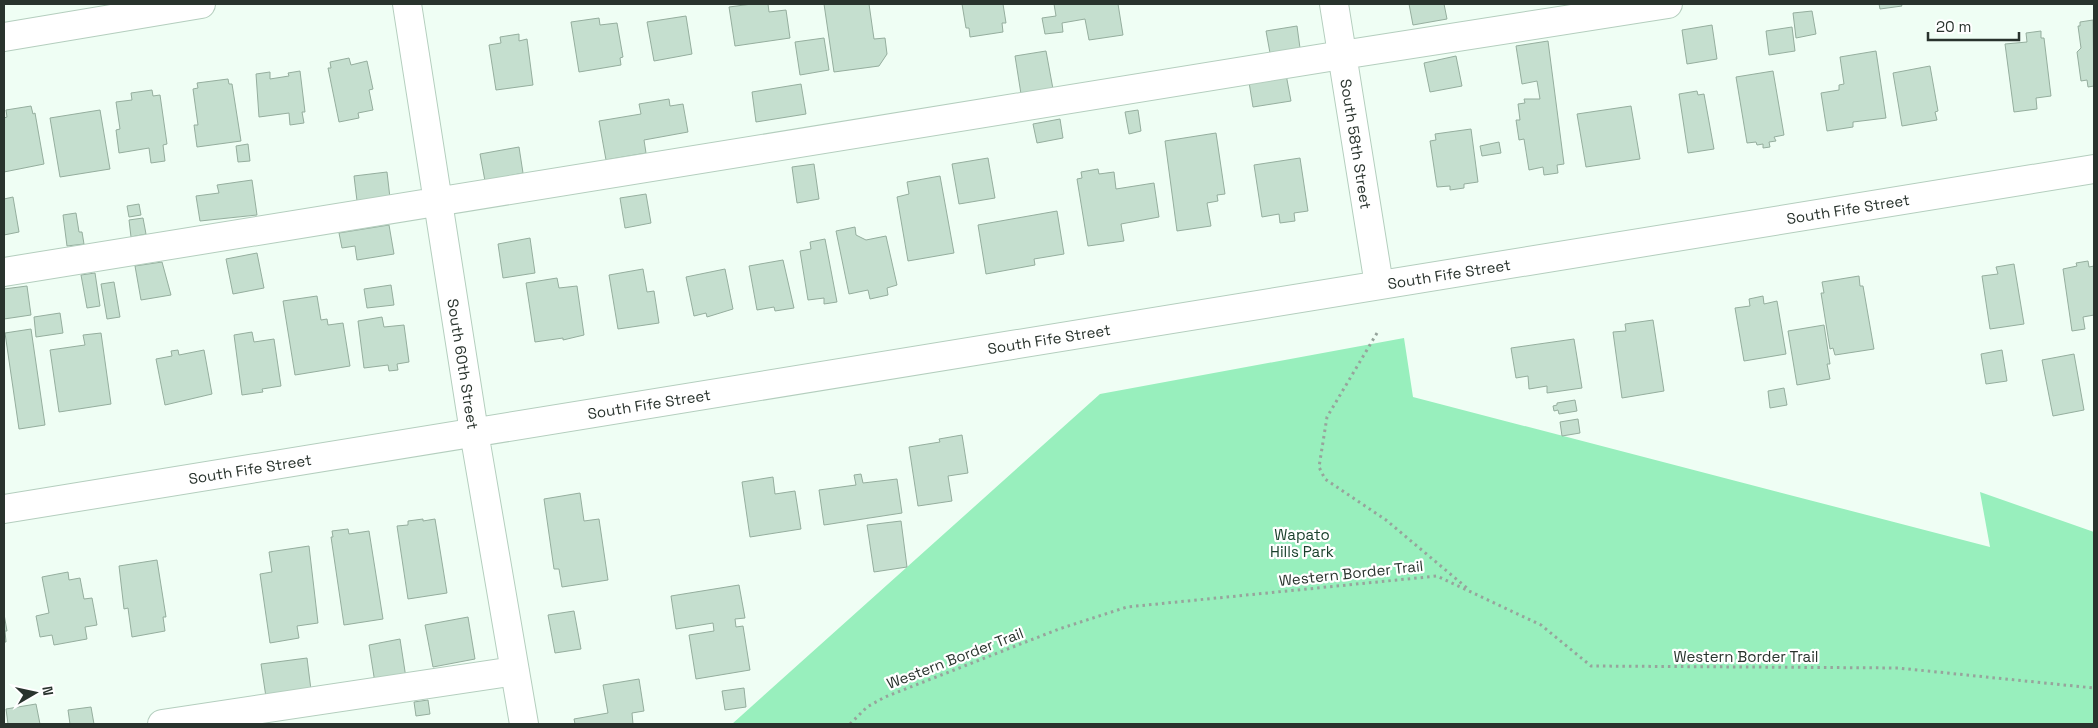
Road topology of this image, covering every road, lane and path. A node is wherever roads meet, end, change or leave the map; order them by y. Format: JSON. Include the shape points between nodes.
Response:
{"nodes":[{"id":1,"x":201,"y":4,"type":"edge"},
{"id":2,"x":407,"y":4,"type":"edge"},
{"id":3,"x":1334,"y":4,"type":"edge"},
{"id":4,"x":1668,"y":4,"type":"edge"},
{"id":5,"x":4,"y":37,"type":"edge"},
{"id":6,"x":1342,"y":54,"type":"junction"},
{"id":7,"x":2094,"y":169,"type":"edge"},
{"id":8,"x":438,"y":201,"type":"junction"},
{"id":9,"x":4,"y":272,"type":"edge"},
{"id":10,"x":1379,"y":285,"type":"junction"},
{"id":11,"x":1377,"y":333,"type":"dead end"},
{"id":12,"x":474,"y":432,"type":"junction"},
{"id":13,"x":4,"y":509,"type":"edge"},
{"id":14,"x":1471,"y":592,"type":"junction"},
{"id":15,"x":515,"y":670,"type":"junction"},
{"id":16,"x":2094,"y":688,"type":"edge"},
{"id":17,"x":162,"y":724,"type":"edge"},
{"id":18,"x":524,"y":724,"type":"edge"},
{"id":19,"x":850,"y":724,"type":"edge"}],
"edges":[{"from":1,"to":5,"type":"street"},
{"from":2,"to":8,"type":"street","name":"South 60th Street"},
{"from":3,"to":6,"type":"street","name":"South 58th Street"},
{"from":4,"to":6,"type":"street"},
{"from":6,"to":8,"type":"street"},
{"from":6,"to":10,"type":"street","name":"South 58th Street"},
{"from":7,"to":10,"type":"street","name":"South Fife Street"},
{"from":8,"to":9,"type":"street"},
{"from":8,"to":12,"type":"street","name":"South 60th Street"},
{"from":10,"to":12,"type":"street","name":"South Fife Street"},
{"from":11,"to":14,"type":"path","via":[[1328,417],[1319,467],[1325,478],[1386,520]]},
{"from":12,"to":13,"type":"street","name":"South Fife Street"},
{"from":12,"to":15,"type":"street","name":"South 60th Street"},
{"from":14,"to":16,"type":"path","name":"Western Border Trail","via":[[1540,625],[1592,666],[1898,668]]},
{"from":14,"to":19,"type":"path","name":"Western Border Trail","via":[[1437,576],[1127,607],[1059,629],[885,698]]},
{"from":15,"to":17,"type":"street"},
{"from":15,"to":18,"type":"street","name":"South 60th Street"}]}
